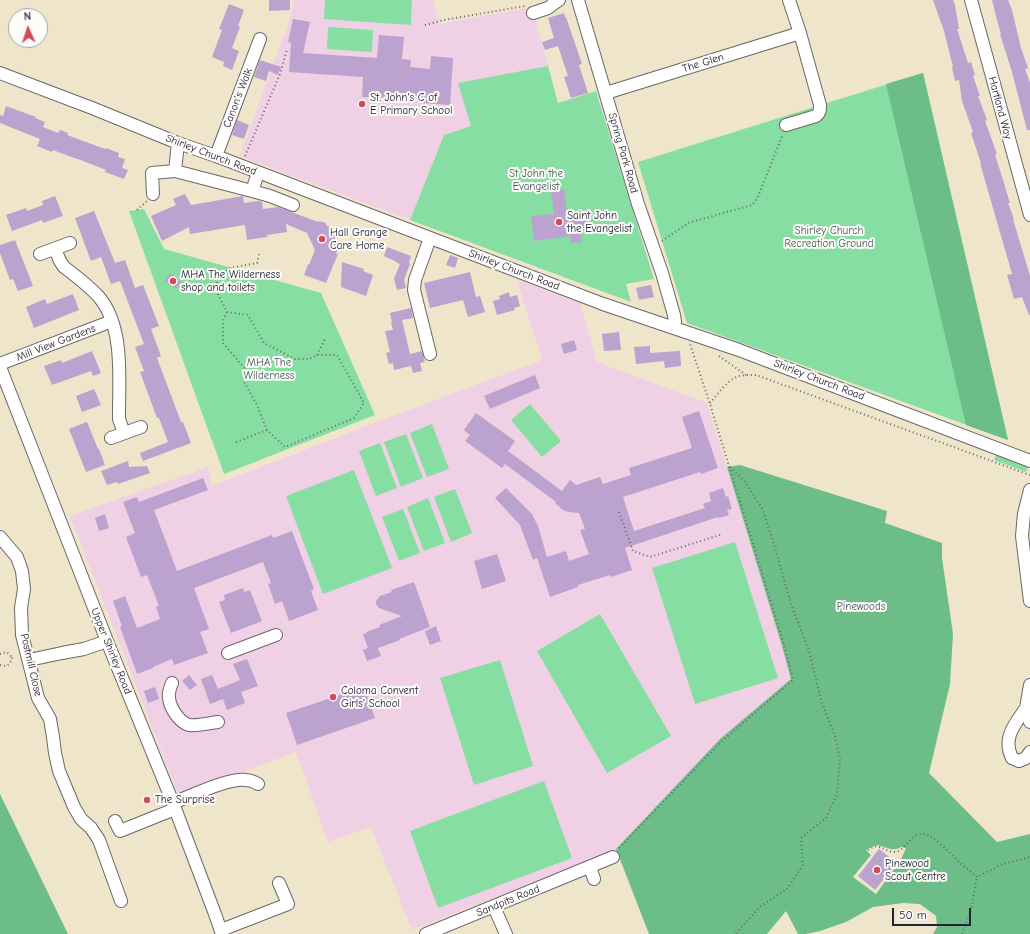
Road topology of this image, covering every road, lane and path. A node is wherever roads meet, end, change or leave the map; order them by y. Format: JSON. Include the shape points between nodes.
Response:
{"nodes":[{"id":1,"x":559,"y":0,"type":"edge"},
{"id":2,"x":578,"y":0,"type":"edge"},
{"id":3,"x":789,"y":0,"type":"edge"},
{"id":4,"x":971,"y":0,"type":"edge"},
{"id":5,"x":532,"y":9,"type":"joint"},
{"id":6,"x":425,"y":26,"type":"dead end"},
{"id":7,"x":800,"y":33,"type":"junction"},
{"id":8,"x":260,"y":39,"type":"dead end"},
{"id":9,"x":288,"y":48,"type":"dead end"},
{"id":10,"x":1,"y":78,"type":"edge"},
{"id":11,"x":606,"y":93,"type":"junction"},
{"id":12,"x":786,"y":125,"type":"joint"},
{"id":13,"x":178,"y":143,"type":"junction"},
{"id":14,"x":216,"y":156,"type":"junction"},
{"id":15,"x":241,"y":166,"type":"junction"},
{"id":16,"x":175,"y":171,"type":"junction"},
{"id":17,"x":258,"y":173,"type":"junction"},
{"id":18,"x":252,"y":191,"type":"junction"},
{"id":19,"x":153,"y":194,"type":"dead end"},
{"id":20,"x":293,"y":205,"type":"dead end"},
{"id":21,"x":1030,"y":215,"type":"edge"},
{"id":22,"x":430,"y":238,"type":"junction"},
{"id":23,"x":70,"y":243,"type":"dead end"},
{"id":24,"x":653,"y":247,"type":"junction"},
{"id":25,"x":54,"y":249,"type":"junction"},
{"id":26,"x":40,"y":254,"type":"dead end"},
{"id":27,"x":259,"y":254,"type":"dead end"},
{"id":28,"x":227,"y":312,"type":"junction"},
{"id":29,"x":112,"y":321,"type":"junction"},
{"id":30,"x":674,"y":328,"type":"junction"},
{"id":31,"x":326,"y":339,"type":"dead end"},
{"id":32,"x":689,"y":342,"type":"dead end"},
{"id":33,"x":430,"y":354,"type":"dead end"},
{"id":34,"x":317,"y":355,"type":"junction"},
{"id":35,"x":0,"y":364,"type":"edge"},
{"id":36,"x":0,"y":367,"type":"edge"},
{"id":37,"x":710,"y":404,"type":"junction"},
{"id":38,"x":140,"y":427,"type":"dead end"},
{"id":39,"x":267,"y":430,"type":"junction"},
{"id":40,"x":124,"y":433,"type":"junction"},
{"id":41,"x":111,"y":438,"type":"dead end"},
{"id":42,"x":236,"y":442,"type":"dead end"},
{"id":43,"x":1030,"y":461,"type":"edge"},
{"id":44,"x":729,"y":466,"type":"junction"},
{"id":45,"x":1030,"y":476,"type":"edge"},
{"id":46,"x":1030,"y":490,"type":"edge"},
{"id":47,"x":619,"y":512,"type":"dead end"},
{"id":48,"x":723,"y":534,"type":"dead end"},
{"id":49,"x":0,"y":537,"type":"edge"},
{"id":50,"x":1030,"y":602,"type":"edge"},
{"id":51,"x":276,"y":635,"type":"dead end"},
{"id":52,"x":107,"y":642,"type":"junction"},
{"id":53,"x":228,"y":653,"type":"dead end"},
{"id":54,"x":0,"y":654,"type":"edge"},
{"id":55,"x":29,"y":660,"type":"junction"},
{"id":56,"x":0,"y":665,"type":"edge"},
{"id":57,"x":172,"y":683,"type":"dead end"},
{"id":58,"x":1030,"y":685,"type":"edge"},
{"id":59,"x":1026,"y":708,"type":"junction"},
{"id":60,"x":218,"y":722,"type":"dead end"},
{"id":61,"x":1030,"y":722,"type":"edge"},
{"id":62,"x":1030,"y":752,"type":"edge"},
{"id":63,"x":258,"y":784,"type":"dead end"},
{"id":64,"x":174,"y":806,"type":"junction"},
{"id":65,"x":115,"y":821,"type":"dead end"},
{"id":66,"x":868,"y":850,"type":"dead end"},
{"id":67,"x":613,"y":857,"type":"joint"},
{"id":68,"x":1030,"y":857,"type":"edge"},
{"id":69,"x":590,"y":867,"type":"junction"},
{"id":70,"x":977,"y":877,"type":"junction"},
{"id":71,"x":594,"y":879,"type":"dead end"},
{"id":72,"x":279,"y":883,"type":"dead end"},
{"id":73,"x":121,"y":901,"type":"dead end"},
{"id":74,"x":494,"y":907,"type":"junction"},
{"id":75,"x":221,"y":932,"type":"edge"},
{"id":76,"x":426,"y":934,"type":"edge"},
{"id":77,"x":506,"y":934,"type":"edge"},
{"id":78,"x":735,"y":934,"type":"edge"},
{"id":79,"x":962,"y":934,"type":"edge"}],
"edges":[{"from":1,"to":5,"type":"street","via":[[548,8]]},
{"from":2,"to":11,"type":"street","name":"Spring Park Road"},
{"from":3,"to":7,"type":"street"},
{"from":4,"to":21,"type":"street","name":"Hartland Way"},
{"from":5,"to":6,"type":"path","via":[[444,20]]},
{"from":7,"to":11,"type":"street","name":"The Glen"},
{"from":7,"to":12,"type":"street","via":[[820,105],[819,114]]},
{"from":8,"to":14,"type":"street","name":"Canon's Walk"},
{"from":9,"to":15,"type":"path","via":[[280,74]]},
{"from":10,"to":13,"type":"street","name":"Shirley Church Road","via":[[99,111]]},
{"from":11,"to":24,"type":"street","name":"Spring Park Road"},
{"from":12,"to":24,"type":"path","via":[[760,192],[752,205],[688,224]]},
{"from":13,"to":14,"type":"street","name":"Shirley Church Road"},
{"from":13,"to":16,"type":"street"},
{"from":14,"to":15,"type":"street","name":"Shirley Church Road"},
{"from":15,"to":17,"type":"street","name":"Shirley Church Road"},
{"from":16,"to":18,"type":"street"},
{"from":16,"to":19,"type":"street","via":[[152,173]]},
{"from":17,"to":18,"type":"street"},
{"from":17,"to":22,"type":"street","name":"Shirley Church Road"},
{"from":18,"to":20,"type":"street"},
{"from":22,"to":30,"type":"street","name":"Shirley Church Road","via":[[603,304]]},
{"from":22,"to":33,"type":"street","via":[[414,290]]},
{"from":23,"to":25,"type":"street"},
{"from":24,"to":30,"type":"street","name":"Spring Park Road","via":[[674,315]]},
{"from":25,"to":26,"type":"street"},
{"from":25,"to":29,"type":"street","via":[[64,267],[98,297]]},
{"from":27,"to":28,"type":"path","via":[[257,263],[230,268],[217,280],[218,294]]},
{"from":28,"to":34,"type":"path","via":[[248,315],[264,342],[295,359],[309,360]]},
{"from":28,"to":39,"type":"path","via":[[223,321],[223,343],[246,370],[244,382]]},
{"from":29,"to":35,"type":"street","name":"Mill View Gardens"},
{"from":29,"to":40,"type":"street","via":[[118,354],[119,413]]},
{"from":30,"to":43,"type":"street","name":"Shirley Church Road","via":[[739,350]]},
{"from":31,"to":34,"type":"path"},
{"from":32,"to":37,"type":"path"},
{"from":34,"to":39,"type":"path","via":[[337,355],[364,403],[354,418],[285,447]]},
{"from":36,"to":52,"type":"street","name":"Upper Shirley Road"},
{"from":37,"to":44,"type":"path"},
{"from":37,"to":45,"type":"path","via":[[728,383],[738,377],[756,375]]},
{"from":38,"to":40,"type":"street"},
{"from":39,"to":42,"type":"path"},
{"from":40,"to":41,"type":"street"},
{"from":44,"to":67,"type":"path","via":[[793,680],[722,741]]},
{"from":44,"to":78,"type":"path","via":[[745,482],[763,510],[791,604],[809,651],[840,760],[837,794],[826,818],[801,838],[803,865],[787,889],[761,906]]},
{"from":46,"to":50,"type":"street","via":[[1022,536]]},
{"from":47,"to":48,"type":"path","via":[[633,551],[650,557]]},
{"from":49,"to":55,"type":"street","name":"Postmill Close","via":[[17,556],[22,571],[22,635]]},
{"from":51,"to":53,"type":"street"},
{"from":52,"to":55,"type":"street"},
{"from":52,"to":64,"type":"street","name":"Upper Shirley Road"},
{"from":54,"to":56,"type":"path","via":[[6,652],[12,657],[7,666]]},
{"from":55,"to":73,"type":"street","name":"Postmill Close","via":[[38,698],[50,719],[59,771],[74,807],[99,840]]},
{"from":57,"to":60,"type":"street","via":[[169,691],[170,705],[181,721],[193,725]]},
{"from":58,"to":59,"type":"street"},
{"from":59,"to":61,"type":"street"},
{"from":59,"to":62,"type":"street","via":[[1012,729],[1008,741],[1012,758],[1019,761],[1026,758]]},
{"from":63,"to":64,"type":"street","via":[[238,780],[220,785]]},
{"from":64,"to":65,"type":"street","via":[[120,832]]},
{"from":64,"to":75,"type":"street","name":"Upper Shirley Road"},
{"from":66,"to":70,"type":"path","via":[[878,846],[887,851],[897,852],[913,838],[923,834],[934,839]]},
{"from":67,"to":69,"type":"street","name":"Sandpits Road"},
{"from":68,"to":70,"type":"path","via":[[1003,864]]},
{"from":69,"to":71,"type":"street"},
{"from":69,"to":74,"type":"street","name":"Sandpits Road"},
{"from":70,"to":79,"type":"path","via":[[971,910]]},
{"from":72,"to":75,"type":"street","via":[[289,909]]},
{"from":74,"to":76,"type":"street","name":"Sandpits Road"},
{"from":74,"to":77,"type":"street"}]}
